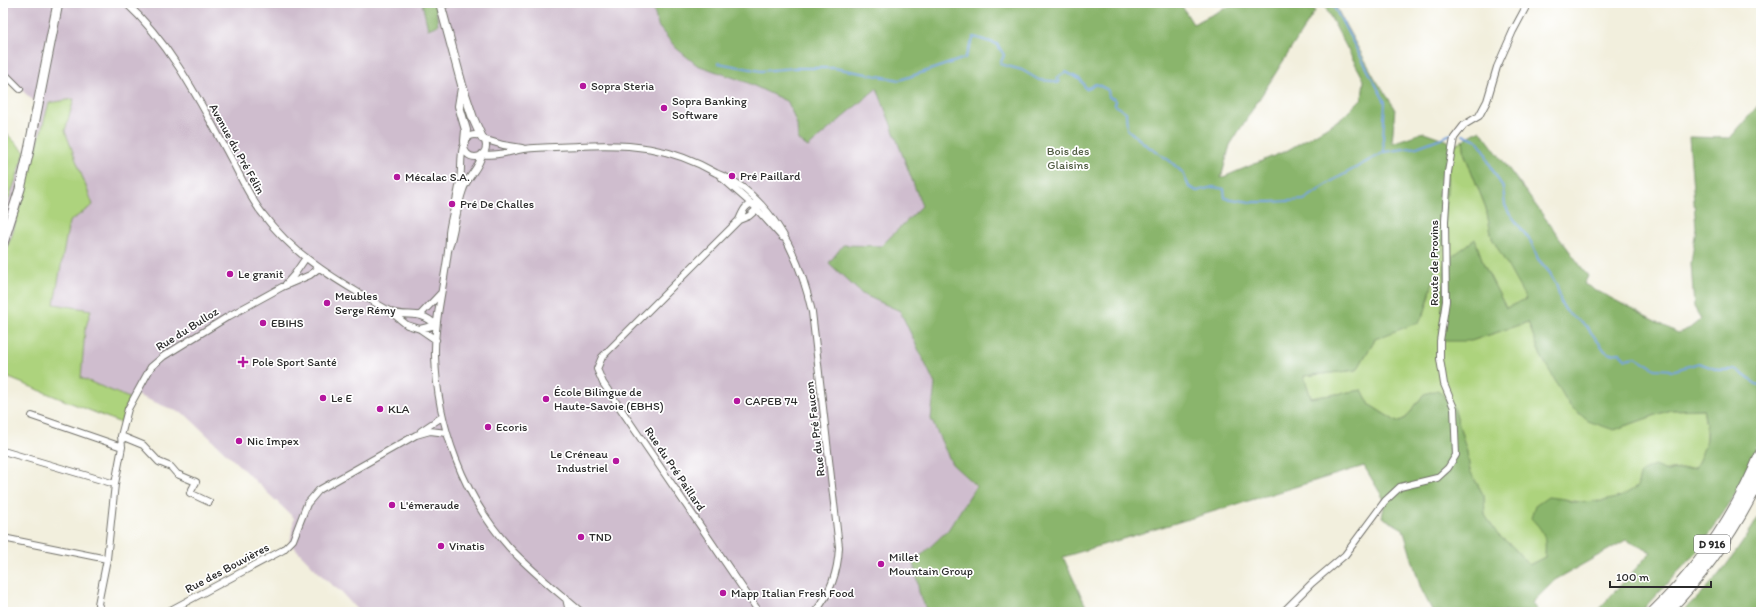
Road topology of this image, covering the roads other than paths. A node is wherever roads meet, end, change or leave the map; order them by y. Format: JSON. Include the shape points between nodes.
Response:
{"nodes":[{"id":1,"x":52,"y":3,"type":"edge"},
{"id":2,"x":58,"y":3,"type":"edge"},
{"id":3,"x":126,"y":3,"type":"edge"},
{"id":4,"x":440,"y":3,"type":"edge"},
{"id":5,"x":1528,"y":3,"type":"edge"},
{"id":6,"x":53,"y":33,"type":"junction"},
{"id":7,"x":3,"y":72,"type":"edge"},
{"id":8,"x":462,"y":85,"type":"junction"},
{"id":9,"x":20,"y":89,"type":"dead end"},
{"id":10,"x":483,"y":139,"type":"junction"},
{"id":11,"x":464,"y":144,"type":"junction"},
{"id":12,"x":526,"y":149,"type":"junction"},
{"id":13,"x":482,"y":154,"type":"junction"},
{"id":14,"x":718,"y":174,"type":"junction"},
{"id":15,"x":758,"y":202,"type":"junction"},
{"id":16,"x":751,"y":203,"type":"junction"},
{"id":17,"x":757,"y":210,"type":"junction"},
{"id":18,"x":739,"y":220,"type":"junction"},
{"id":19,"x":787,"y":242,"type":"junction"},
{"id":20,"x":3,"y":243,"type":"edge"},
{"id":21,"x":448,"y":252,"type":"junction"},
{"id":22,"x":306,"y":259,"type":"junction"},
{"id":23,"x":319,"y":268,"type":"junction"},
{"id":24,"x":282,"y":287,"type":"junction"},
{"id":25,"x":440,"y":293,"type":"junction"},
{"id":26,"x":391,"y":312,"type":"junction"},
{"id":27,"x":421,"y":314,"type":"junction"},
{"id":28,"x":436,"y":325,"type":"junction"},
{"id":29,"x":420,"y":329,"type":"junction"},
{"id":30,"x":436,"y":340,"type":"junction"},
{"id":31,"x":32,"y":416,"type":"dead end"},
{"id":32,"x":442,"y":416,"type":"junction"},
{"id":33,"x":447,"y":433,"type":"junction"},
{"id":34,"x":416,"y":435,"type":"junction"},
{"id":35,"x":121,"y":436,"type":"junction"},
{"id":36,"x":122,"y":447,"type":"junction"},
{"id":37,"x":3,"y":451,"type":"edge"},
{"id":38,"x":1761,"y":453,"type":"edge"},
{"id":39,"x":1761,"y":477,"type":"edge"},
{"id":40,"x":115,"y":484,"type":"junction"},
{"id":41,"x":209,"y":502,"type":"dead end"},
{"id":42,"x":3,"y":538,"type":"edge"},
{"id":43,"x":107,"y":559,"type":"junction"},
{"id":44,"x":566,"y":598,"type":"junction"},
{"id":45,"x":102,"y":612,"type":"edge"},
{"id":46,"x":167,"y":612,"type":"edge"},
{"id":47,"x":569,"y":612,"type":"edge"},
{"id":48,"x":581,"y":612,"type":"edge"},
{"id":49,"x":759,"y":612,"type":"edge"},
{"id":50,"x":815,"y":612,"type":"edge"},
{"id":51,"x":1283,"y":612,"type":"edge"},
{"id":52,"x":1653,"y":612,"type":"edge"},
{"id":53,"x":1667,"y":612,"type":"edge"}],
"edges":[{"from":1,"to":6,"type":"main road"},
{"from":2,"to":6,"type":"main road"},
{"from":3,"to":22,"type":"street","name":"Avenue du Pré Félin","via":[[150,25],[179,68],[250,197],[272,226]]},
{"from":4,"to":8,"type":"street"},
{"from":5,"to":51,"type":"street","name":"Route de Provins","via":[[1497,67],[1482,111],[1479,116],[1464,125],[1454,138],[1448,172],[1444,234],[1446,301],[1440,359],[1444,384],[1454,408],[1456,455],[1448,468],[1437,478],[1400,487],[1385,501],[1345,555]]},
{"from":6,"to":20,"type":"main road","via":[[20,189]]},
{"from":7,"to":9,"type":"street"},
{"from":8,"to":10,"type":"street"},
{"from":8,"to":11,"type":"street","via":[[460,106],[466,130]]},
{"from":10,"to":11,"type":"street","via":[[474,135]]},
{"from":10,"to":12,"type":"street","name":"Rue du Pré Faucon"},
{"from":10,"to":13,"type":"street","via":[[486,148]]},
{"from":11,"to":13,"type":"street","via":[[465,152],[470,156]]},
{"from":11,"to":21,"type":"street"},
{"from":12,"to":13,"type":"street","name":"Rue du Pré Faucon"},
{"from":12,"to":14,"type":"street","name":"Rue du Pré Faucon","via":[[634,145],[676,154]]},
{"from":13,"to":21,"type":"street","via":[[480,163],[467,180],[462,192]]},
{"from":14,"to":15,"type":"street","name":"Rue du Pré Faucon","via":[[734,181]]},
{"from":14,"to":16,"type":"street","name":"Rue du Pré Faucon"},
{"from":15,"to":16,"type":"street"},
{"from":15,"to":17,"type":"street"},
{"from":15,"to":19,"type":"street","name":"Rue du Pré Faucon","via":[[776,223]]},
{"from":16,"to":17,"type":"street","name":"Rue du Pré Faucon"},
{"from":16,"to":18,"type":"street","name":"Rue du Pré Paillard","via":[[744,209]]},
{"from":17,"to":18,"type":"street","name":"Rue du Pré Paillard"},
{"from":17,"to":19,"type":"street","name":"Rue du Pré Faucon"},
{"from":18,"to":49,"type":"street","name":"Rue du Pré Paillard","via":[[602,357],[597,369],[603,383]]},
{"from":19,"to":50,"type":"street","name":"Rue du Pré Faucon","via":[[803,275],[812,312],[839,537],[839,555],[834,580]]},
{"from":21,"to":25,"type":"street"},
{"from":22,"to":23,"type":"street","name":"Avenue du Pré Félin"},
{"from":22,"to":24,"type":"street","name":"Rue du Bulloz"},
{"from":23,"to":24,"type":"street","name":"Rue du Bulloz","via":[[310,275]]},
{"from":23,"to":26,"type":"street","name":"Avenue du Pré Félin"},
{"from":24,"to":35,"type":"street","name":"Rue du Bulloz","via":[[195,337],[151,367],[128,409]]},
{"from":25,"to":27,"type":"street"},
{"from":25,"to":28,"type":"street"},
{"from":26,"to":27,"type":"street","name":"Avenue du Pré Félin","via":[[400,315]]},
{"from":26,"to":29,"type":"street","name":"Avenue du Pré Félin","via":[[407,325]]},
{"from":27,"to":28,"type":"street"},
{"from":28,"to":29,"type":"street"},
{"from":28,"to":30,"type":"street"},
{"from":29,"to":30,"type":"street","name":"Avenue du Pré Félin"},
{"from":30,"to":32,"type":"street","via":[[437,380]]},
{"from":31,"to":36,"type":"street"},
{"from":32,"to":33,"type":"street"},
{"from":32,"to":34,"type":"street","name":"Rue des Bouvières"},
{"from":33,"to":34,"type":"street","name":"Rue des Bouvières","via":[[430,431]]},
{"from":33,"to":44,"type":"street","via":[[468,487],[488,519],[514,552]]},
{"from":34,"to":46,"type":"street","name":"Rue des Bouvières","via":[[316,492],[307,504],[293,540],[278,553]]},
{"from":35,"to":36,"type":"street","name":"Rue du Bulloz"},
{"from":35,"to":41,"type":"street","via":[[143,445],[159,462],[196,482],[190,493]]},
{"from":36,"to":40,"type":"street","name":"Rue du Bulloz"},
{"from":37,"to":40,"type":"street"},
{"from":38,"to":52,"type":"highway","number":"D 916","via":[[1734,510],[1711,546],[1685,580]]},
{"from":39,"to":53,"type":"highway","number":"D 916","via":[[1720,550],[1692,586]]},
{"from":40,"to":43,"type":"street","name":"Rue du Bulloz"},
{"from":42,"to":43,"type":"street"},
{"from":43,"to":45,"type":"street","name":"Rue du Bulloz","via":[[98,604]]},
{"from":44,"to":47,"type":"street"},
{"from":44,"to":48,"type":"street"}]}
